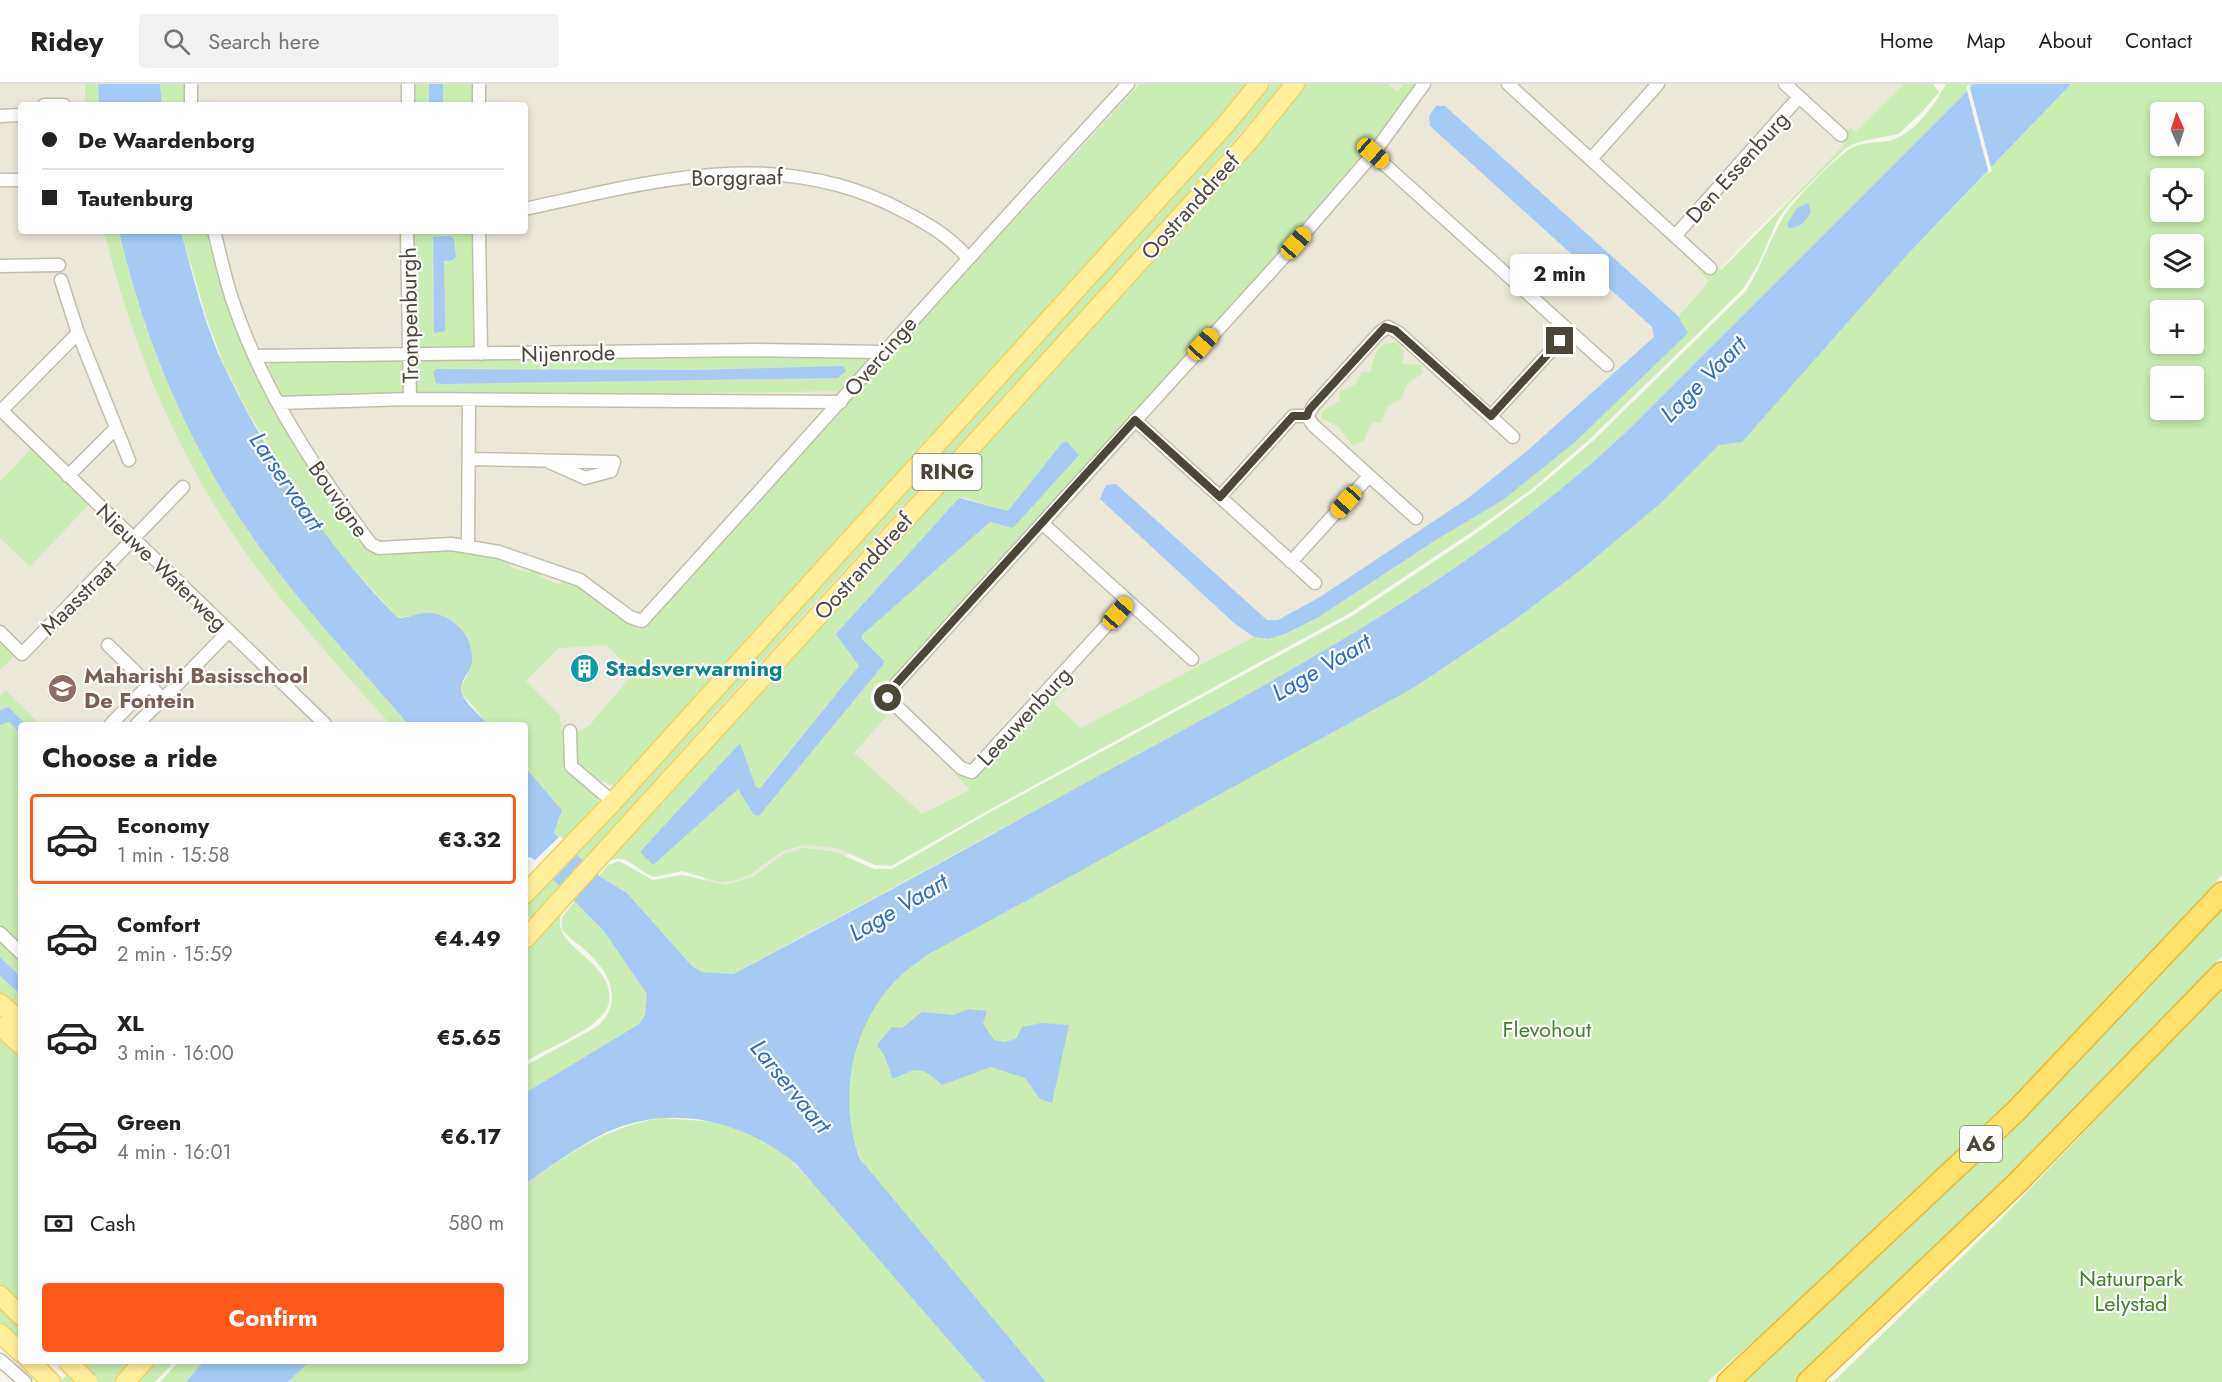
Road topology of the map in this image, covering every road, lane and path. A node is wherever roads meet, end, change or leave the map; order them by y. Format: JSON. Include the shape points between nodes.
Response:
{"nodes":[{"id":1,"x":191,"y":84,"type":"edge"},
{"id":2,"x":408,"y":84,"type":"edge"},
{"id":3,"x":479,"y":84,"type":"edge"},
{"id":4,"x":1128,"y":84,"type":"edge"},
{"id":5,"x":1259,"y":84,"type":"edge"},
{"id":6,"x":1295,"y":84,"type":"edge"},
{"id":7,"x":1424,"y":84,"type":"edge"},
{"id":8,"x":1508,"y":84,"type":"edge"},
{"id":9,"x":1658,"y":84,"type":"edge"},
{"id":10,"x":1785,"y":84,"type":"edge"},
{"id":11,"x":1799,"y":97,"type":"junction"},
{"id":12,"x":191,"y":102,"type":"edge"},
{"id":13,"x":408,"y":102,"type":"edge"},
{"id":14,"x":479,"y":102,"type":"edge"},
{"id":15,"x":18,"y":115,"type":"edge"},
{"id":16,"x":0,"y":116,"type":"edge"},
{"id":17,"x":1841,"y":135,"type":"dead end"},
{"id":18,"x":1373,"y":153,"type":"junction"},
{"id":19,"x":1592,"y":158,"type":"junction"},
{"id":20,"x":0,"y":180,"type":"edge"},
{"id":21,"x":18,"y":180,"type":"edge"},
{"id":22,"x":528,"y":208,"type":"edge"},
{"id":23,"x":215,"y":234,"type":"edge"},
{"id":24,"x":407,"y":234,"type":"edge"},
{"id":25,"x":479,"y":234,"type":"edge"},
{"id":26,"x":1675,"y":236,"type":"junction"},
{"id":27,"x":967,"y":257,"type":"junction"},
{"id":28,"x":59,"y":265,"type":"dead end"},
{"id":29,"x":0,"y":266,"type":"edge"},
{"id":30,"x":1710,"y":268,"type":"dead end"},
{"id":31,"x":61,"y":280,"type":"dead end"},
{"id":32,"x":1569,"y":331,"type":"junction"},
{"id":33,"x":78,"y":333,"type":"junction"},
{"id":34,"x":882,"y":352,"type":"junction"},
{"id":35,"x":481,"y":354,"type":"junction"},
{"id":36,"x":409,"y":355,"type":"junction"},
{"id":37,"x":254,"y":356,"type":"junction"},
{"id":38,"x":1607,"y":365,"type":"dead end"},
{"id":39,"x":410,"y":399,"type":"junction"},
{"id":40,"x":469,"y":400,"type":"junction"},
{"id":41,"x":841,"y":402,"type":"junction"},
{"id":42,"x":278,"y":403,"type":"junction"},
{"id":43,"x":1,"y":411,"type":"edge"},
{"id":44,"x":1307,"y":416,"type":"junction"},
{"id":45,"x":1491,"y":416,"type":"junction"},
{"id":46,"x":1135,"y":420,"type":"junction"},
{"id":47,"x":115,"y":429,"type":"junction"},
{"id":48,"x":1513,"y":437,"type":"dead end"},
{"id":49,"x":469,"y":459,"type":"junction"},
{"id":50,"x":129,"y":460,"type":"dead end"},
{"id":51,"x":547,"y":461,"type":"dead end"},
{"id":52,"x":68,"y":476,"type":"junction"},
{"id":53,"x":1369,"y":476,"type":"junction"},
{"id":54,"x":183,"y":487,"type":"dead end"},
{"id":55,"x":1220,"y":497,"type":"junction"},
{"id":56,"x":1416,"y":518,"type":"dead end"},
{"id":57,"x":1042,"y":523,"type":"junction"},
{"id":58,"x":134,"y":540,"type":"junction"},
{"id":59,"x":468,"y":546,"type":"junction"},
{"id":60,"x":1291,"y":562,"type":"junction"},
{"id":61,"x":1315,"y":583,"type":"dead end"},
{"id":62,"x":1128,"y":602,"type":"junction"},
{"id":63,"x":630,"y":617,"type":"joint"},
{"id":64,"x":230,"y":631,"type":"junction"},
{"id":65,"x":0,"y":632,"type":"edge"},
{"id":66,"x":108,"y":645,"type":"dead end"},
{"id":67,"x":1192,"y":659,"type":"dead end"},
{"id":68,"x":149,"y":685,"type":"junction"},
{"id":69,"x":163,"y":699,"type":"junction"},
{"id":70,"x":113,"y":722,"type":"edge"},
{"id":71,"x":139,"y":722,"type":"edge"},
{"id":72,"x":323,"y":722,"type":"edge"},
{"id":73,"x":570,"y":731,"type":"dead end"},
{"id":74,"x":613,"y":802,"type":"junction"},
{"id":75,"x":532,"y":888,"type":"edge"},
{"id":76,"x":2222,"y":893,"type":"edge"},
{"id":77,"x":528,"y":930,"type":"edge"},
{"id":78,"x":0,"y":933,"type":"edge"},
{"id":79,"x":18,"y":950,"type":"edge"},
{"id":80,"x":2222,"y":973,"type":"edge"},
{"id":81,"x":0,"y":1004,"type":"edge"},
{"id":82,"x":18,"y":1019,"type":"edge"},
{"id":83,"x":0,"y":1026,"type":"edge"},
{"id":84,"x":18,"y":1041,"type":"edge"},
{"id":85,"x":0,"y":1295,"type":"edge"},
{"id":86,"x":18,"y":1313,"type":"edge"},
{"id":87,"x":0,"y":1333,"type":"edge"},
{"id":88,"x":18,"y":1350,"type":"edge"},
{"id":89,"x":0,"y":1360,"type":"edge"},
{"id":90,"x":33,"y":1364,"type":"edge"},
{"id":91,"x":70,"y":1364,"type":"edge"},
{"id":92,"x":71,"y":1364,"type":"edge"},
{"id":93,"x":141,"y":1364,"type":"edge"},
{"id":94,"x":23,"y":1381,"type":"edge"},
{"id":95,"x":53,"y":1382,"type":"edge"},
{"id":96,"x":88,"y":1382,"type":"edge"},
{"id":97,"x":125,"y":1382,"type":"edge"},
{"id":98,"x":1728,"y":1382,"type":"edge"},
{"id":99,"x":1808,"y":1382,"type":"edge"}],
"edges":[{"from":1,"to":12,"type":"street"},
{"from":2,"to":13,"type":"street"},
{"from":3,"to":14,"type":"street"},
{"from":4,"to":27,"type":"street","name":"Overcinge"},
{"from":5,"to":74,"type":"main road","name":"Oostranddreef","number":"RING"},
{"from":6,"to":77,"type":"main road","name":"Oostranddreef","number":"RING","via":[[1240,151],[559,901]]},
{"from":7,"to":18,"type":"street"},
{"from":8,"to":19,"type":"street","name":"Den Essenburg"},
{"from":9,"to":19,"type":"street"},
{"from":10,"to":11,"type":"street"},
{"from":11,"to":17,"type":"street"},
{"from":11,"to":26,"type":"street","name":"Den Essenburg"},
{"from":15,"to":16,"type":"street"},
{"from":18,"to":32,"type":"street"},
{"from":18,"to":46,"type":"street"},
{"from":19,"to":26,"type":"street","name":"Den Essenburg"},
{"from":20,"to":21,"type":"street"},
{"from":22,"to":27,"type":"street","name":"Borggraaf","via":[[663,179],[752,172],[784,174],[843,186],[887,202],[932,226]]},
{"from":23,"to":37,"type":"street","name":"Bouvigne","via":[[233,301]]},
{"from":24,"to":36,"type":"street","name":"Trompenburgh"},
{"from":25,"to":35,"type":"street"},
{"from":26,"to":30,"type":"street","name":"Den Essenburg"},
{"from":27,"to":34,"type":"street","name":"Overcinge"},
{"from":28,"to":29,"type":"street"},
{"from":31,"to":33,"type":"street"},
{"from":32,"to":38,"type":"street"},
{"from":32,"to":45,"type":"street"},
{"from":33,"to":43,"type":"street"},
{"from":33,"to":47,"type":"street"},
{"from":34,"to":35,"type":"street","name":"Nijenrode"},
{"from":34,"to":41,"type":"street","name":"Overcinge"},
{"from":35,"to":36,"type":"street","name":"Nijenrode"},
{"from":36,"to":37,"type":"street","name":"Nijenrode"},
{"from":36,"to":39,"type":"street","name":"Trompenburgh"},
{"from":37,"to":42,"type":"street","name":"Bouvigne"},
{"from":39,"to":40,"type":"street","name":"Nijenrode"},
{"from":39,"to":42,"type":"street","name":"Nijenrode"},
{"from":40,"to":41,"type":"street","name":"Nijenrode"},
{"from":40,"to":49,"type":"street"},
{"from":41,"to":63,"type":"street","name":"Overcinge","via":[[642,621]]},
{"from":42,"to":59,"type":"street","name":"Bouvigne","via":[[315,467],[371,544],[379,548]]},
{"from":43,"to":52,"type":"street","name":"Nieuwe Waterweg"},
{"from":44,"to":45,"type":"street","via":[[1388,327]]},
{"from":44,"to":53,"type":"street"},
{"from":44,"to":55,"type":"street","via":[[1293,416]]},
{"from":45,"to":48,"type":"street"},
{"from":46,"to":55,"type":"street"},
{"from":46,"to":57,"type":"street"},
{"from":47,"to":50,"type":"street"},
{"from":47,"to":52,"type":"street"},
{"from":49,"to":51,"type":"street"},
{"from":49,"to":59,"type":"street"},
{"from":52,"to":58,"type":"street","name":"Nieuwe Waterweg"},
{"from":53,"to":56,"type":"street"},
{"from":53,"to":60,"type":"street"},
{"from":54,"to":58,"type":"street","name":"Maasstraat"},
{"from":55,"to":60,"type":"street"},
{"from":57,"to":62,"type":"street"},
{"from":57,"to":62,"type":"street","name":"Leeuwenburg","via":[[888,696],[961,768],[972,772]]},
{"from":58,"to":64,"type":"street","name":"Nieuwe Waterweg"},
{"from":58,"to":65,"type":"street","name":"Maasstraat","via":[[22,654]]},
{"from":59,"to":63,"type":"street","name":"Bouvigne","via":[[499,552],[580,580]]},
{"from":60,"to":61,"type":"street"},
{"from":62,"to":67,"type":"street"},
{"from":64,"to":69,"type":"street"},
{"from":64,"to":72,"type":"street","name":"Nieuwe Waterweg"},
{"from":66,"to":68,"type":"street"},
{"from":68,"to":69,"type":"street"},
{"from":68,"to":70,"type":"street"},
{"from":69,"to":71,"type":"street"},
{"from":73,"to":74,"type":"street","via":[[571,766]]},
{"from":74,"to":75,"type":"main road","name":"Oostranddreef","number":"RING"},
{"from":76,"to":98,"type":"highway","number":"A6","via":[[2016,1111]]},
{"from":78,"to":79,"type":"street"},
{"from":80,"to":99,"type":"highway","number":"A6","via":[[2018,1183]]},
{"from":81,"to":82,"type":"main road"},
{"from":83,"to":84,"type":"main road"},
{"from":85,"to":86,"type":"main road"},
{"from":87,"to":88,"type":"main road"},
{"from":89,"to":94,"type":"street"},
{"from":90,"to":95,"type":"main road"},
{"from":91,"to":96,"type":"main road","bridge":true},
{"from":92,"to":95,"type":"main road"},
{"from":93,"to":97,"type":"main road"}]}
